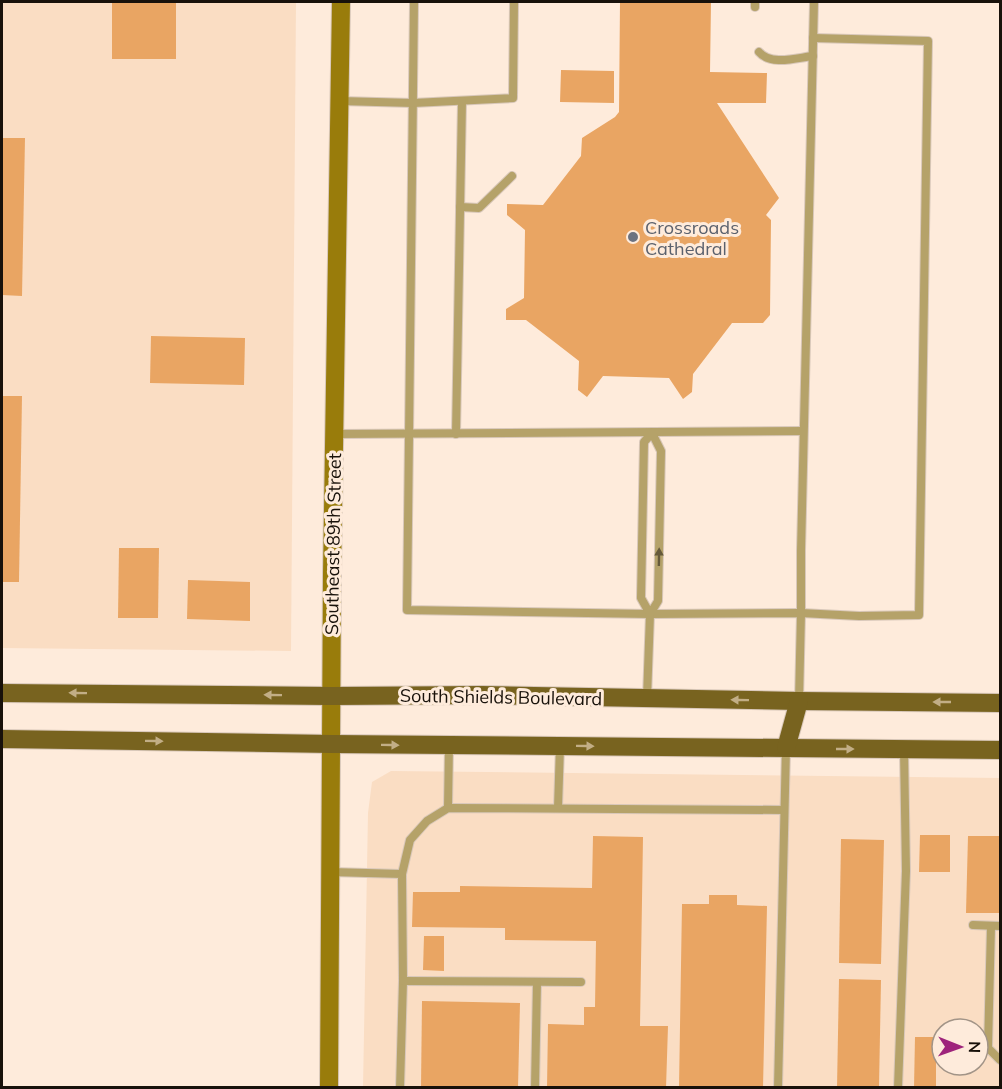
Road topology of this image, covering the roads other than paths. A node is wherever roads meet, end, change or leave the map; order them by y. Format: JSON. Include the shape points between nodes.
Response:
{"nodes":[{"id":1,"x":341,"y":2,"type":"edge"},
{"id":2,"x":414,"y":2,"type":"edge"},
{"id":3,"x":514,"y":2,"type":"edge"},
{"id":4,"x":814,"y":2,"type":"edge"},
{"id":5,"x":813,"y":38,"type":"junction"},
{"id":6,"x":759,"y":52,"type":"dead end"},
{"id":7,"x":813,"y":56,"type":"junction"},
{"id":8,"x":340,"y":101,"type":"junction"},
{"id":9,"x":462,"y":101,"type":"junction"},
{"id":10,"x":413,"y":103,"type":"junction"},
{"id":11,"x":512,"y":176,"type":"dead end"},
{"id":12,"x":460,"y":207,"type":"junction"},
{"id":13,"x":803,"y":431,"type":"junction"},
{"id":14,"x":652,"y":433,"type":"junction"},
{"id":15,"x":335,"y":434,"type":"junction"},
{"id":16,"x":456,"y":434,"type":"junction"},
{"id":17,"x":410,"y":435,"type":"junction"},
{"id":18,"x":801,"y":613,"type":"junction"},
{"id":19,"x":650,"y":614,"type":"junction"},
{"id":20,"x":2,"y":693,"type":"edge"},
{"id":21,"x":331,"y":696,"type":"junction"},
{"id":22,"x":648,"y":698,"type":"junction"},
{"id":23,"x":799,"y":701,"type":"junction"},
{"id":24,"x":1000,"y":703,"type":"edge"},
{"id":25,"x":2,"y":739,"type":"edge"},
{"id":26,"x":332,"y":744,"type":"junction"},
{"id":27,"x":449,"y":745,"type":"junction"},
{"id":28,"x":560,"y":746,"type":"junction"},
{"id":29,"x":786,"y":748,"type":"junction"},
{"id":30,"x":904,"y":749,"type":"junction"},
{"id":31,"x":1000,"y":750,"type":"edge"},
{"id":32,"x":448,"y":808,"type":"junction"},
{"id":33,"x":558,"y":808,"type":"junction"},
{"id":34,"x":784,"y":810,"type":"junction"},
{"id":35,"x":331,"y":872,"type":"junction"},
{"id":36,"x":402,"y":873,"type":"junction"},
{"id":37,"x":973,"y":926,"type":"dead end"},
{"id":38,"x":996,"y":926,"type":"edge"},
{"id":39,"x":403,"y":981,"type":"junction"},
{"id":40,"x":537,"y":981,"type":"junction"},
{"id":41,"x":581,"y":982,"type":"dead end"},
{"id":42,"x":1000,"y":1060,"type":"edge"},
{"id":43,"x":328,"y":1088,"type":"edge"},
{"id":44,"x":400,"y":1088,"type":"edge"},
{"id":45,"x":535,"y":1088,"type":"edge"},
{"id":46,"x":778,"y":1088,"type":"edge"},
{"id":47,"x":898,"y":1088,"type":"edge"}],
"edges":[{"from":1,"to":8,"type":"main road","name":"Southeast 89th Street"},
{"from":2,"to":10,"type":"lane"},
{"from":3,"to":9,"type":"lane","via":[[513,98]]},
{"from":4,"to":5,"type":"lane"},
{"from":5,"to":7,"type":"lane"},
{"from":5,"to":18,"type":"lane","via":[[928,41],[919,615]]},
{"from":6,"to":7,"type":"lane","via":[[773,60]]},
{"from":7,"to":13,"type":"lane"},
{"from":8,"to":10,"type":"lane"},
{"from":8,"to":15,"type":"main road","name":"Southeast 89th Street"},
{"from":9,"to":10,"type":"lane"},
{"from":9,"to":12,"type":"lane"},
{"from":10,"to":17,"type":"lane"},
{"from":11,"to":12,"type":"lane","via":[[479,208]]},
{"from":12,"to":16,"type":"lane"},
{"from":13,"to":14,"type":"lane"},
{"from":13,"to":18,"type":"lane"},
{"from":14,"to":16,"type":"lane"},
{"from":19,"to":14,"type":"lane","one_way":true,"via":[[658,601],[661,451]]},
{"from":14,"to":19,"type":"lane","via":[[644,442],[641,598]]},
{"from":15,"to":17,"type":"lane"},
{"from":15,"to":21,"type":"main road","name":"Southeast 89th Street"},
{"from":16,"to":17,"type":"lane"},
{"from":17,"to":19,"type":"lane","via":[[407,610]]},
{"from":18,"to":19,"type":"lane"},
{"from":18,"to":23,"type":"lane"},
{"from":19,"to":22,"type":"lane"},
{"from":21,"to":20,"type":"main road","name":"South Shields Boulevard","one_way":true},
{"from":21,"to":22,"type":"main road","name":"South Shields Boulevard"},
{"from":21,"to":26,"type":"main road","name":"Southeast 89th Street"},
{"from":23,"to":22,"type":"main road","name":"South Shields Boulevard","one_way":true},
{"from":24,"to":23,"type":"main road","name":"South Shields Boulevard","one_way":true},
{"from":23,"to":29,"type":"main road"},
{"from":25,"to":26,"type":"main road","one_way":true},
{"from":26,"to":27,"type":"main road","one_way":true},
{"from":26,"to":35,"type":"main road","name":"Southeast 89th Street"},
{"from":27,"to":28,"type":"main road"},
{"from":27,"to":32,"type":"lane"},
{"from":28,"to":29,"type":"main road","one_way":true},
{"from":28,"to":33,"type":"lane"},
{"from":29,"to":30,"type":"main road","one_way":true},
{"from":29,"to":34,"type":"lane"},
{"from":30,"to":31,"type":"main road"},
{"from":30,"to":47,"type":"lane","via":[[906,871]]},
{"from":32,"to":33,"type":"lane"},
{"from":32,"to":36,"type":"lane","via":[[426,821],[410,840]]},
{"from":33,"to":34,"type":"lane"},
{"from":34,"to":46,"type":"lane"},
{"from":35,"to":36,"type":"lane"},
{"from":35,"to":43,"type":"main road","name":"Southeast 89th Street"},
{"from":36,"to":39,"type":"lane"},
{"from":37,"to":38,"type":"lane"},
{"from":38,"to":42,"type":"lane","via":[[988,1048]]},
{"from":39,"to":40,"type":"lane"},
{"from":39,"to":44,"type":"lane"},
{"from":40,"to":41,"type":"lane"},
{"from":40,"to":45,"type":"lane"}]}
